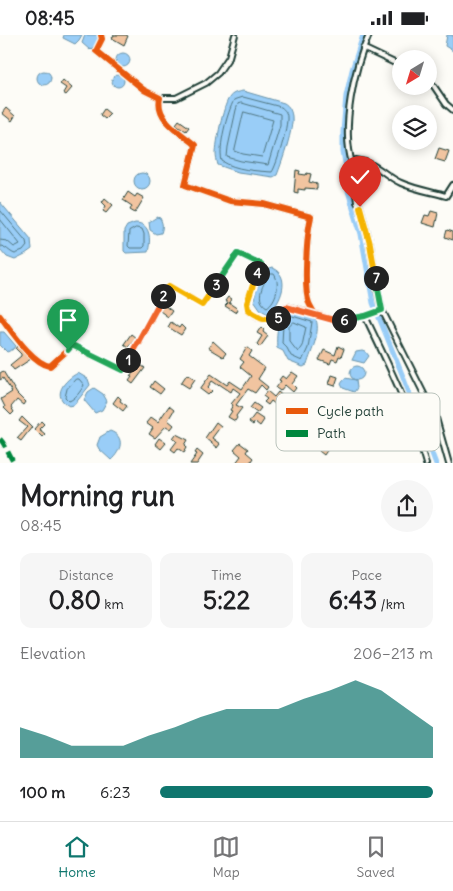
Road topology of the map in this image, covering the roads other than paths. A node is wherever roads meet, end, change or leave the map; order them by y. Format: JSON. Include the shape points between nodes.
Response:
{"nodes":[{"id":1,"x":102,"y":35,"type":"edge"},
{"id":2,"x":235,"y":35,"type":"edge"},
{"id":3,"x":369,"y":35,"type":"edge"},
{"id":4,"x":363,"y":48,"type":"junction"},
{"id":5,"x":392,"y":62,"type":"edge"},
{"id":6,"x":438,"y":92,"type":"edge"},
{"id":7,"x":160,"y":98,"type":"junction"},
{"id":8,"x":453,"y":110,"type":"edge"},
{"id":9,"x":352,"y":163,"type":"junction"},
{"id":10,"x":453,"y":185,"type":"edge"},
{"id":11,"x":382,"y":310,"type":"junction"},
{"id":12,"x":314,"y":313,"type":"junction"},
{"id":13,"x":0,"y":316,"type":"edge"},
{"id":14,"x":365,"y":316,"type":"junction"},
{"id":15,"x":401,"y":393,"type":"edge"},
{"id":16,"x":424,"y":393,"type":"edge"},
{"id":17,"x":440,"y":432,"type":"edge"},
{"id":18,"x":422,"y":451,"type":"edge"},
{"id":19,"x":426,"y":463,"type":"edge"},
{"id":20,"x":449,"y":463,"type":"edge"}],
"edges":[{"from":1,"to":7,"type":"street","via":[[96,51],[144,90]]},
{"from":2,"to":7,"type":"street","via":[[229,57],[218,73],[176,98]]},
{"from":3,"to":4,"type":"street"},
{"from":4,"to":5,"type":"street"},
{"from":4,"to":9,"type":"street","via":[[349,119]]},
{"from":6,"to":8,"type":"street"},
{"from":7,"to":12,"type":"street","via":[[160,112],[195,145],[186,185],[230,201],[264,204],[311,217],[306,286],[308,303]]},
{"from":9,"to":10,"type":"street","via":[[360,160],[382,169],[400,183],[446,196]]},
{"from":9,"to":11,"type":"street","via":[[357,202],[370,244]]},
{"from":11,"to":14,"type":"street"},
{"from":11,"to":16,"type":"street"},
{"from":12,"to":13,"type":"street","via":[[286,307],[276,321],[256,316],[248,309],[247,303],[261,264],[238,253],[202,305],[169,286],[123,370],[72,345],[50,366],[44,365],[28,351]]},
{"from":12,"to":14,"type":"street","via":[[337,321]]},
{"from":14,"to":15,"type":"street"},
{"from":17,"to":20,"type":"street"},
{"from":18,"to":19,"type":"street"}]}
